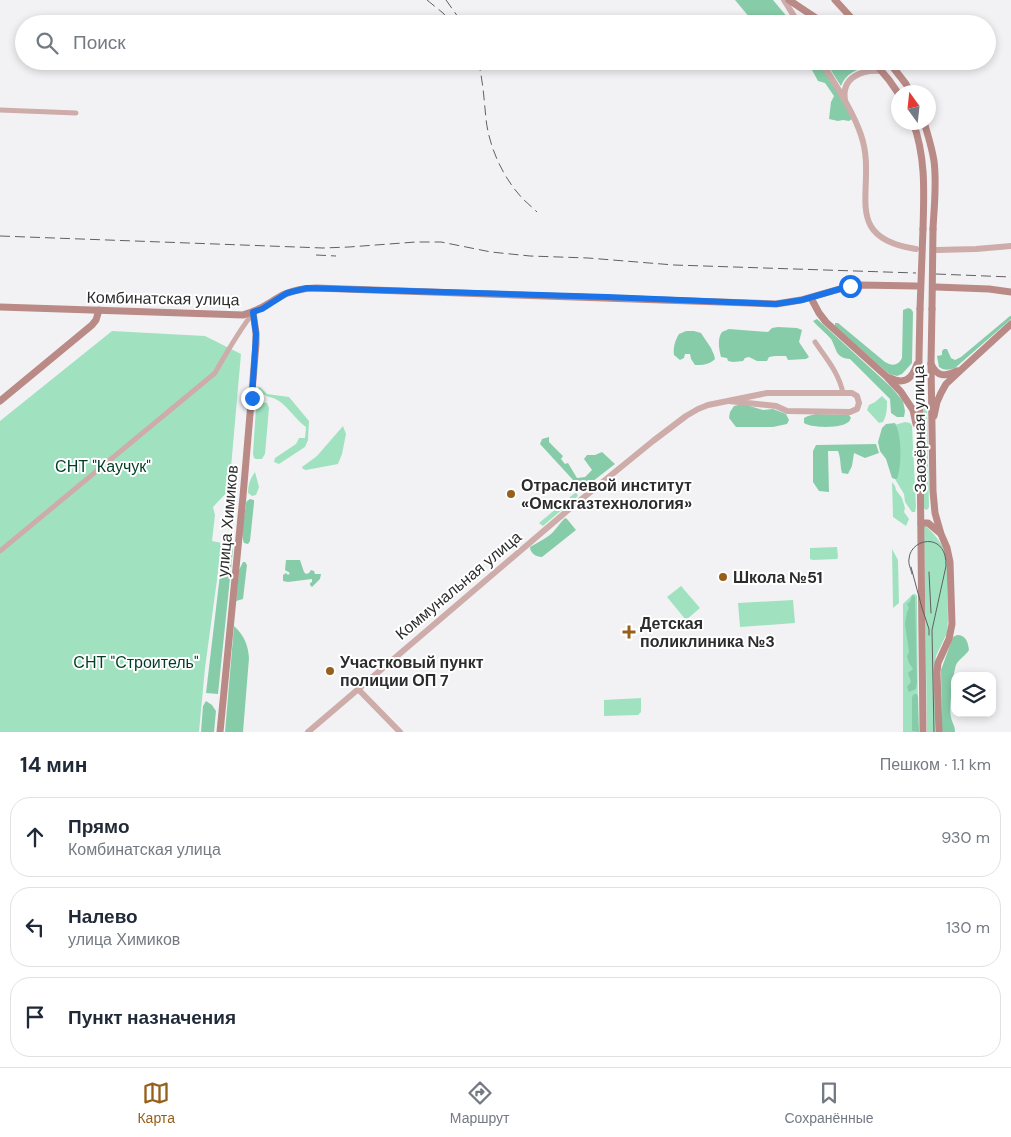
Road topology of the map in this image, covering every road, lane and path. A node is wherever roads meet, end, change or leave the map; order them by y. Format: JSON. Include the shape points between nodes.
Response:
{"nodes":[{"id":1,"x":784,"y":0,"type":"edge"},
{"id":2,"x":789,"y":0,"type":"edge"},
{"id":3,"x":835,"y":0,"type":"edge"},
{"id":4,"x":793,"y":15,"type":"edge"},
{"id":5,"x":812,"y":15,"type":"edge"},
{"id":6,"x":849,"y":15,"type":"edge"},
{"id":7,"x":826,"y":70,"type":"edge"},
{"id":8,"x":895,"y":70,"type":"edge"},
{"id":9,"x":882,"y":71,"type":"joint"},
{"id":10,"x":892,"y":85,"type":"edge"},
{"id":11,"x":906,"y":85,"type":"edge"},
{"id":12,"x":845,"y":101,"type":"junction"},
{"id":13,"x":0,"y":110,"type":"edge"},
{"id":14,"x":76,"y":113,"type":"dead end"},
{"id":15,"x":914,"y":130,"type":"edge"},
{"id":16,"x":926,"y":130,"type":"edge"},
{"id":17,"x":1011,"y":246,"type":"edge"},
{"id":18,"x":916,"y":249,"type":"dead end"},
{"id":19,"x":936,"y":250,"type":"dead end"},
{"id":20,"x":916,"y":286,"type":"dead end"},
{"id":21,"x":936,"y":287,"type":"dead end"},
{"id":22,"x":1011,"y":292,"type":"edge"},
{"id":23,"x":811,"y":298,"type":"junction"},
{"id":24,"x":0,"y":307,"type":"edge"},
{"id":25,"x":99,"y":310,"type":"junction"},
{"id":26,"x":253,"y":312,"type":"junction"},
{"id":27,"x":1011,"y":324,"type":"edge"},
{"id":28,"x":815,"y":342,"type":"dead end"},
{"id":29,"x":919,"y":358,"type":"junction"},
{"id":30,"x":931,"y":363,"type":"junction"},
{"id":31,"x":962,"y":369,"type":"junction"},
{"id":32,"x":887,"y":377,"type":"junction"},
{"id":33,"x":843,"y":393,"type":"junction"},
{"id":34,"x":0,"y":401,"type":"edge"},
{"id":35,"x":729,"y":401,"type":"junction"},
{"id":36,"x":931,"y":429,"type":"junction"},
{"id":37,"x":920,"y":437,"type":"junction"},
{"id":38,"x":934,"y":506,"type":"junction"},
{"id":39,"x":921,"y":507,"type":"junction"},
{"id":40,"x":921,"y":523,"type":"junction"},
{"id":41,"x":941,"y":534,"type":"junction"},
{"id":42,"x":0,"y":551,"type":"edge"},
{"id":43,"x":358,"y":689,"type":"junction"},
{"id":44,"x":220,"y":732,"type":"edge"},
{"id":45,"x":308,"y":732,"type":"edge"},
{"id":46,"x":400,"y":732,"type":"edge"},
{"id":47,"x":923,"y":732,"type":"edge"},
{"id":48,"x":938,"y":732,"type":"edge"}],
"edges":[{"from":1,"to":4,"type":"street"},
{"from":2,"to":5,"type":"main road"},
{"from":3,"to":6,"type":"main road"},
{"from":7,"to":12,"type":"street"},
{"from":8,"to":11,"type":"main road"},
{"from":9,"to":10,"type":"main road"},
{"from":9,"to":12,"type":"street","via":[[870,70],[856,75],[845,89]]},
{"from":12,"to":18,"type":"street","via":[[864,148],[869,225],[892,244]]},
{"from":13,"to":14,"type":"street"},
{"from":15,"to":29,"type":"main road","name":"Заозёрная улица","bridge":true,"via":[[924,176]]},
{"from":16,"to":30,"type":"main road","name":"Заозёрная улица","bridge":true,"via":[[935,176]]},
{"from":17,"to":19,"type":"street"},
{"from":20,"to":23,"type":"main road","name":"Комбинатская улица","via":[[850,286]]},
{"from":21,"to":22,"type":"main road"},
{"from":23,"to":26,"type":"main road","name":"Комбинатская улица","via":[[768,304],[316,288],[287,293]]},
{"from":23,"to":32,"type":"main road","via":[[826,322]]},
{"from":24,"to":25,"type":"main road","name":"Комбинатская улица"},
{"from":25,"to":26,"type":"main road","name":"Комбинатская улица","via":[[234,315]]},
{"from":25,"to":34,"type":"main road","via":[[92,325]]},
{"from":26,"to":42,"type":"street","via":[[230,344],[216,373]]},
{"from":26,"to":44,"type":"main road","name":"улица Химиков","via":[[255,360]]},
{"from":27,"to":31,"type":"main road"},
{"from":28,"to":33,"type":"street","via":[[835,371]]},
{"from":29,"to":32,"type":"main road","via":[[910,378],[900,381]]},
{"from":29,"to":37,"type":"main road","name":"Заозёрная улица"},
{"from":30,"to":31,"type":"main road","via":[[940,374],[950,375]]},
{"from":30,"to":36,"type":"main road","name":"Заозёрная улица"},
{"from":31,"to":36,"type":"main road","via":[[941,393]]},
{"from":32,"to":37,"type":"main road","via":[[913,410]]},
{"from":33,"to":35,"type":"street","name":"Коммунальная улица","via":[[767,393]]},
{"from":33,"to":35,"type":"street","name":"Коммунальная улица","via":[[858,396],[857,409],[850,412],[787,410]]},
{"from":35,"to":43,"type":"street","name":"Коммунальная улица","via":[[698,409],[668,428]]},
{"from":36,"to":38,"type":"main road","name":"Заозёрная улица"},
{"from":37,"to":39,"type":"main road","name":"Заозёрная улица"},
{"from":38,"to":39,"type":"main road","via":[[929,513],[923,512]]},
{"from":38,"to":41,"type":"main road","name":"Заозёрная улица"},
{"from":39,"to":40,"type":"main road","name":"Заозёрная улица"},
{"from":40,"to":41,"type":"main road","via":[[928,523]]},
{"from":40,"to":47,"type":"main road","name":"Заозёрная улица"},
{"from":41,"to":48,"type":"main road","name":"Заозёрная улица","via":[[950,562],[952,624],[938,663]]},
{"from":43,"to":45,"type":"street","name":"Коммунальная улица"},
{"from":43,"to":46,"type":"street"}]}
